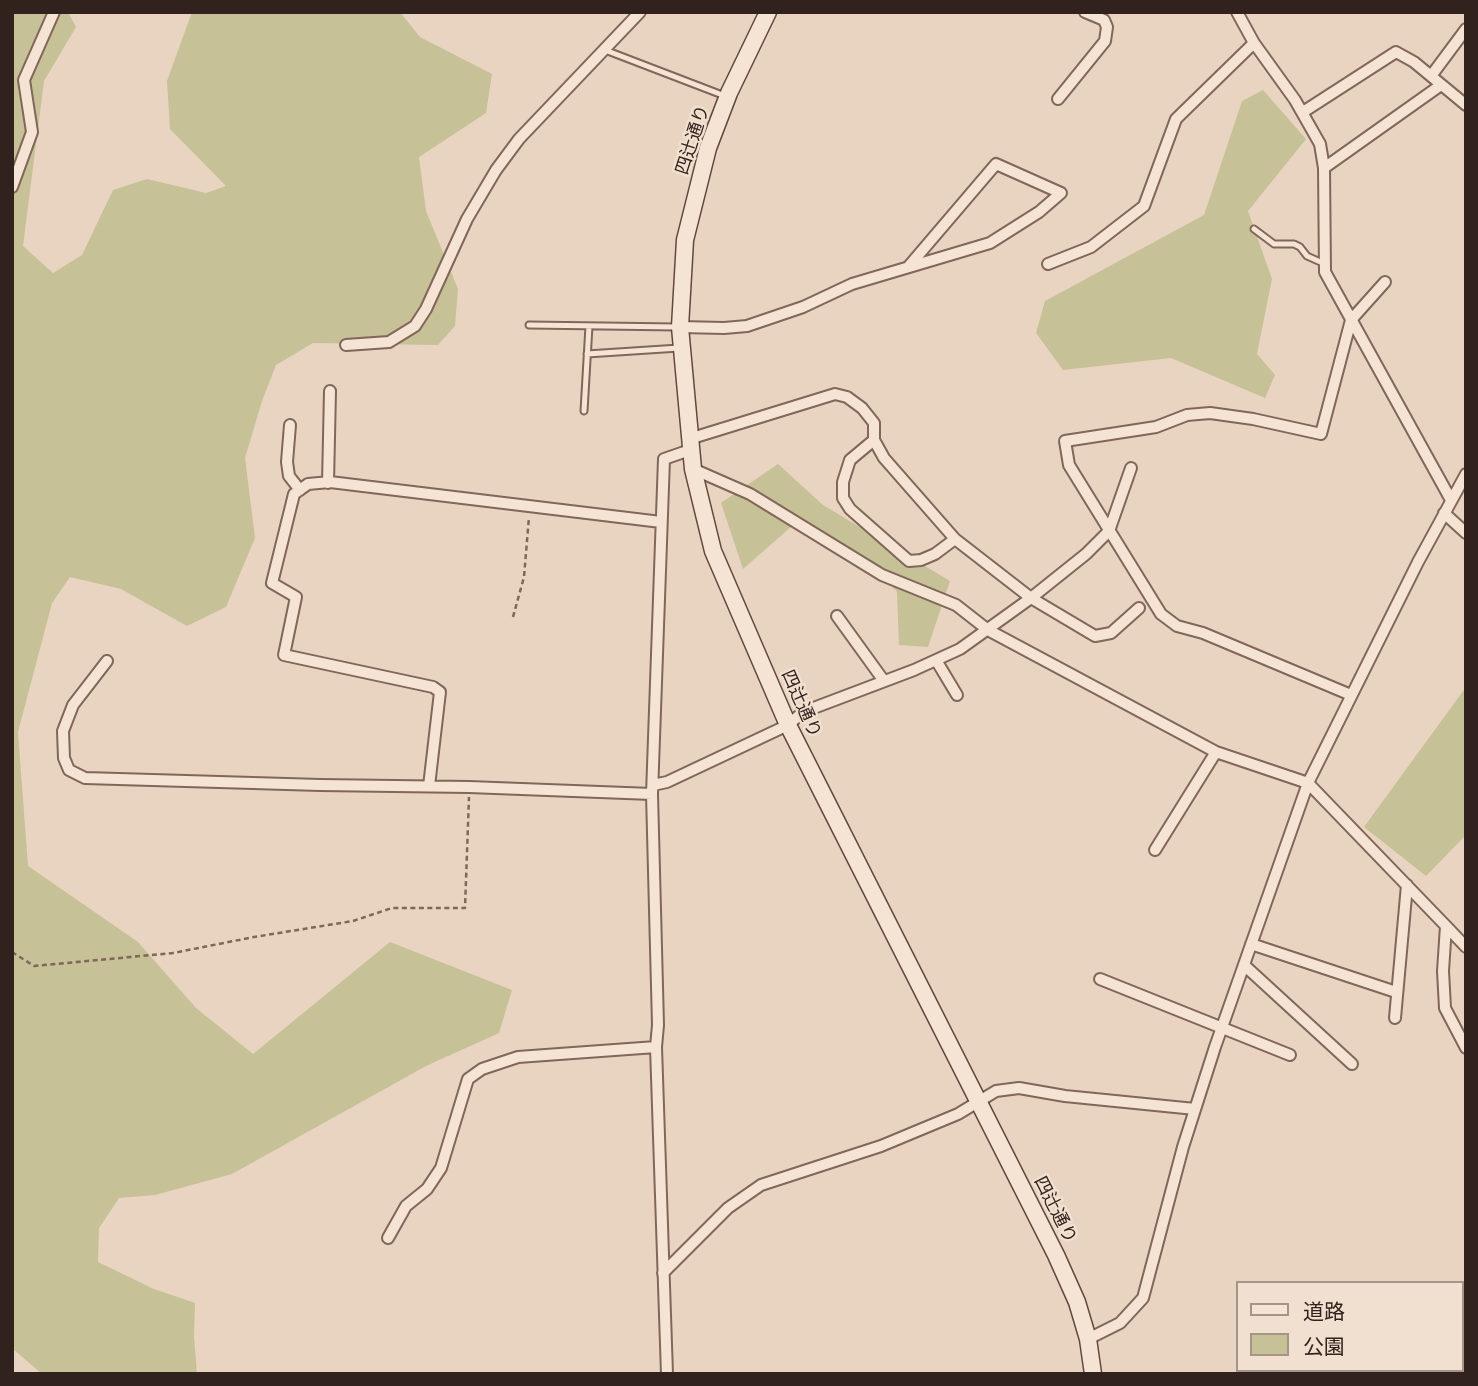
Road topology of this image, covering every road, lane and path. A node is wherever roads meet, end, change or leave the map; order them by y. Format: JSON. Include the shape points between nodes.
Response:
{"nodes":[{"id":1,"x":54,"y":12,"type":"edge"},
{"id":2,"x":640,"y":12,"type":"edge"},
{"id":3,"x":768,"y":12,"type":"edge"},
{"id":4,"x":1085,"y":12,"type":"edge"},
{"id":5,"x":1237,"y":12,"type":"edge"},
{"id":6,"x":1466,"y":29,"type":"edge"},
{"id":7,"x":1254,"y":43,"type":"junction"},
{"id":8,"x":605,"y":50,"type":"junction"},
{"id":9,"x":1431,"y":76,"type":"junction"},
{"id":10,"x":1441,"y":85,"type":"junction"},
{"id":11,"x":728,"y":97,"type":"junction"},
{"id":12,"x":1058,"y":99,"type":"dead end"},
{"id":13,"x":1466,"y":105,"type":"edge"},
{"id":14,"x":1303,"y":112,"type":"junction"},
{"id":15,"x":1324,"y":169,"type":"junction"},
{"id":16,"x":12,"y":187,"type":"edge"},
{"id":17,"x":1254,"y":229,"type":"dead end"},
{"id":18,"x":1048,"y":264,"type":"dead end"},
{"id":19,"x":1325,"y":264,"type":"junction"},
{"id":20,"x":909,"y":267,"type":"junction"},
{"id":21,"x":1385,"y":282,"type":"dead end"},
{"id":22,"x":1351,"y":320,"type":"junction"},
{"id":23,"x":529,"y":325,"type":"dead end"},
{"id":24,"x":589,"y":326,"type":"junction"},
{"id":25,"x":680,"y":327,"type":"junction"},
{"id":26,"x":346,"y":345,"type":"dead end"},
{"id":27,"x":682,"y":348,"type":"junction"},
{"id":28,"x":587,"y":354,"type":"junction"},
{"id":29,"x":330,"y":391,"type":"dead end"},
{"id":30,"x":584,"y":411,"type":"dead end"},
{"id":31,"x":290,"y":425,"type":"dead end"},
{"id":32,"x":874,"y":440,"type":"junction"},
{"id":33,"x":690,"y":445,"type":"junction"},
{"id":34,"x":1131,"y":468,"type":"dead end"},
{"id":35,"x":693,"y":469,"type":"junction"},
{"id":36,"x":1466,"y":474,"type":"edge"},
{"id":37,"x":328,"y":482,"type":"junction"},
{"id":38,"x":300,"y":490,"type":"junction"},
{"id":39,"x":1451,"y":500,"type":"junction"},
{"id":40,"x":530,"y":507,"type":"junction"},
{"id":41,"x":1444,"y":513,"type":"junction"},
{"id":42,"x":661,"y":522,"type":"junction"},
{"id":43,"x":1109,"y":531,"type":"junction"},
{"id":44,"x":1466,"y":533,"type":"edge"},
{"id":45,"x":955,"y":539,"type":"junction"},
{"id":46,"x":1031,"y":598,"type":"junction"},
{"id":47,"x":1139,"y":608,"type":"dead end"},
{"id":48,"x":837,"y":616,"type":"dead end"},
{"id":49,"x":513,"y":617,"type":"dead end"},
{"id":50,"x":988,"y":630,"type":"junction"},
{"id":51,"x":936,"y":660,"type":"junction"},
{"id":52,"x":107,"y":662,"type":"dead end"},
{"id":53,"x":884,"y":681,"type":"junction"},
{"id":54,"x":957,"y":695,"type":"dead end"},
{"id":55,"x":1351,"y":695,"type":"junction"},
{"id":56,"x":788,"y":725,"type":"junction"},
{"id":57,"x":1216,"y":752,"type":"junction"},
{"id":58,"x":1308,"y":783,"type":"junction"},
{"id":59,"x":429,"y":786,"type":"junction"},
{"id":60,"x":469,"y":787,"type":"junction"},
{"id":61,"x":652,"y":789,"type":"junction"},
{"id":62,"x":1155,"y":850,"type":"dead end"},
{"id":63,"x":1407,"y":886,"type":"junction"},
{"id":64,"x":1446,"y":926,"type":"junction"},
{"id":65,"x":1251,"y":944,"type":"junction"},
{"id":66,"x":1466,"y":947,"type":"edge"},
{"id":67,"x":12,"y":952,"type":"edge"},
{"id":68,"x":1244,"y":965,"type":"junction"},
{"id":69,"x":1100,"y":979,"type":"dead end"},
{"id":70,"x":1396,"y":992,"type":"junction"},
{"id":71,"x":1395,"y":1018,"type":"dead end"},
{"id":72,"x":1221,"y":1027,"type":"junction"},
{"id":73,"x":656,"y":1047,"type":"junction"},
{"id":74,"x":1466,"y":1048,"type":"edge"},
{"id":75,"x":1290,"y":1055,"type":"dead end"},
{"id":76,"x":1352,"y":1064,"type":"dead end"},
{"id":77,"x":978,"y":1103,"type":"junction"},
{"id":78,"x":1195,"y":1109,"type":"junction"},
{"id":79,"x":388,"y":1238,"type":"dead end"},
{"id":80,"x":663,"y":1273,"type":"junction"},
{"id":81,"x":1088,"y":1339,"type":"junction"},
{"id":82,"x":667,"y":1374,"type":"edge"},
{"id":83,"x":1093,"y":1374,"type":"edge"}],
"edges":[{"from":1,"to":16,"type":"street","via":[[24,80],[32,132]]},
{"from":2,"to":8,"type":"street"},
{"from":3,"to":11,"type":"street","name":"四辻通り"},
{"from":4,"to":12,"type":"street","via":[[1104,20],[1105,41]]},
{"from":5,"to":7,"type":"street"},
{"from":6,"to":9,"type":"street"},
{"from":7,"to":14,"type":"street"},
{"from":7,"to":18,"type":"street","via":[[1176,119],[1144,206],[1091,247]]},
{"from":8,"to":11,"type":"lane"},
{"from":8,"to":26,"type":"street","via":[[519,138],[496,170],[415,326],[389,342]]},
{"from":9,"to":10,"type":"street"},
{"from":9,"to":14,"type":"street","via":[[1396,52]]},
{"from":10,"to":13,"type":"street"},
{"from":10,"to":15,"type":"street"},
{"from":11,"to":25,"type":"street","name":"四辻通り","via":[[708,148],[685,240]]},
{"from":14,"to":15,"type":"street","via":[[1320,144]]},
{"from":15,"to":19,"type":"street"},
{"from":17,"to":19,"type":"lane","via":[[1273,244],[1294,244]]},
{"from":19,"to":22,"type":"street"},
{"from":20,"to":20,"type":"street","via":[[996,164],[1061,193],[990,243]]},
{"from":20,"to":25,"type":"street","via":[[852,284],[747,326]]},
{"from":21,"to":22,"type":"street"},
{"from":22,"to":39,"type":"street"},
{"from":22,"to":43,"type":"street","via":[[1321,434],[1210,413],[1065,441],[1069,465]]},
{"from":23,"to":24,"type":"lane"},
{"from":24,"to":25,"type":"lane"},
{"from":24,"to":28,"type":"lane"},
{"from":25,"to":27,"type":"street","name":"四辻通り"},
{"from":27,"to":28,"type":"lane"},
{"from":27,"to":33,"type":"street","name":"四辻通り"},
{"from":28,"to":30,"type":"lane"},
{"from":29,"to":37,"type":"street"},
{"from":31,"to":38,"type":"street","via":[[289,476]]},
{"from":32,"to":33,"type":"street","via":[[874,424],[862,408],[835,394]]},
{"from":32,"to":45,"type":"street","via":[[884,458]]},
{"from":32,"to":45,"type":"street","via":[[850,460],[843,482],[843,498],[850,509],[909,561],[935,554]]},
{"from":33,"to":35,"type":"street","name":"四辻通り"},
{"from":33,"to":42,"type":"street","via":[[664,459]]},
{"from":34,"to":43,"type":"street"},
{"from":35,"to":50,"type":"street","via":[[750,494],[882,575],[956,605]]},
{"from":35,"to":56,"type":"street","name":"四辻通り","via":[[713,551]]},
{"from":36,"to":39,"type":"street"},
{"from":37,"to":38,"type":"street","via":[[308,484]]},
{"from":37,"to":40,"type":"street"},
{"from":38,"to":59,"type":"street","via":[[294,494],[272,583],[296,597],[284,655],[440,692]]},
{"from":39,"to":41,"type":"street"},
{"from":40,"to":42,"type":"street"},
{"from":40,"to":49,"type":"path","via":[[524,576]]},
{"from":41,"to":44,"type":"street"},
{"from":41,"to":55,"type":"street"},
{"from":42,"to":61,"type":"street"},
{"from":43,"to":46,"type":"street"},
{"from":43,"to":55,"type":"street","via":[[1161,614],[1177,626]]},
{"from":45,"to":46,"type":"street"},
{"from":46,"to":47,"type":"street","via":[[1096,636],[1111,634]]},
{"from":46,"to":50,"type":"street"},
{"from":48,"to":53,"type":"street"},
{"from":50,"to":51,"type":"street"},
{"from":50,"to":57,"type":"street"},
{"from":51,"to":53,"type":"street"},
{"from":51,"to":54,"type":"street"},
{"from":52,"to":59,"type":"street","via":[[73,705],[63,730],[69,771],[85,778]]},
{"from":53,"to":56,"type":"street","via":[[803,712]]},
{"from":55,"to":58,"type":"street"},
{"from":56,"to":61,"type":"street"},
{"from":56,"to":77,"type":"street","name":"四辻通り"},
{"from":57,"to":58,"type":"street"},
{"from":57,"to":62,"type":"street"},
{"from":58,"to":63,"type":"street"},
{"from":58,"to":65,"type":"street"},
{"from":59,"to":60,"type":"street"},
{"from":60,"to":61,"type":"street"},
{"from":60,"to":67,"type":"path","via":[[464,908],[392,908],[353,921],[173,953],[34,966]]},
{"from":61,"to":73,"type":"street"},
{"from":63,"to":64,"type":"street"},
{"from":63,"to":70,"type":"street"},
{"from":64,"to":66,"type":"street"},
{"from":64,"to":74,"type":"street","via":[[1445,1008]]},
{"from":65,"to":68,"type":"street"},
{"from":65,"to":70,"type":"street"},
{"from":68,"to":72,"type":"street"},
{"from":68,"to":76,"type":"street"},
{"from":69,"to":72,"type":"street"},
{"from":70,"to":71,"type":"street"},
{"from":72,"to":75,"type":"street"},
{"from":72,"to":78,"type":"street"},
{"from":73,"to":79,"type":"street","via":[[518,1057],[482,1069],[468,1079],[441,1168],[427,1189],[406,1206]]},
{"from":73,"to":80,"type":"street"},
{"from":77,"to":78,"type":"street","via":[[996,1091],[1019,1088]]},
{"from":77,"to":80,"type":"street","via":[[881,1146],[761,1185],[728,1208]]},
{"from":77,"to":81,"type":"street","name":"四辻通り","via":[[1056,1255]]},
{"from":78,"to":81,"type":"street","via":[[1143,1298],[1120,1323]]},
{"from":80,"to":82,"type":"street"},
{"from":81,"to":83,"type":"street","name":"四辻通り"}]}
